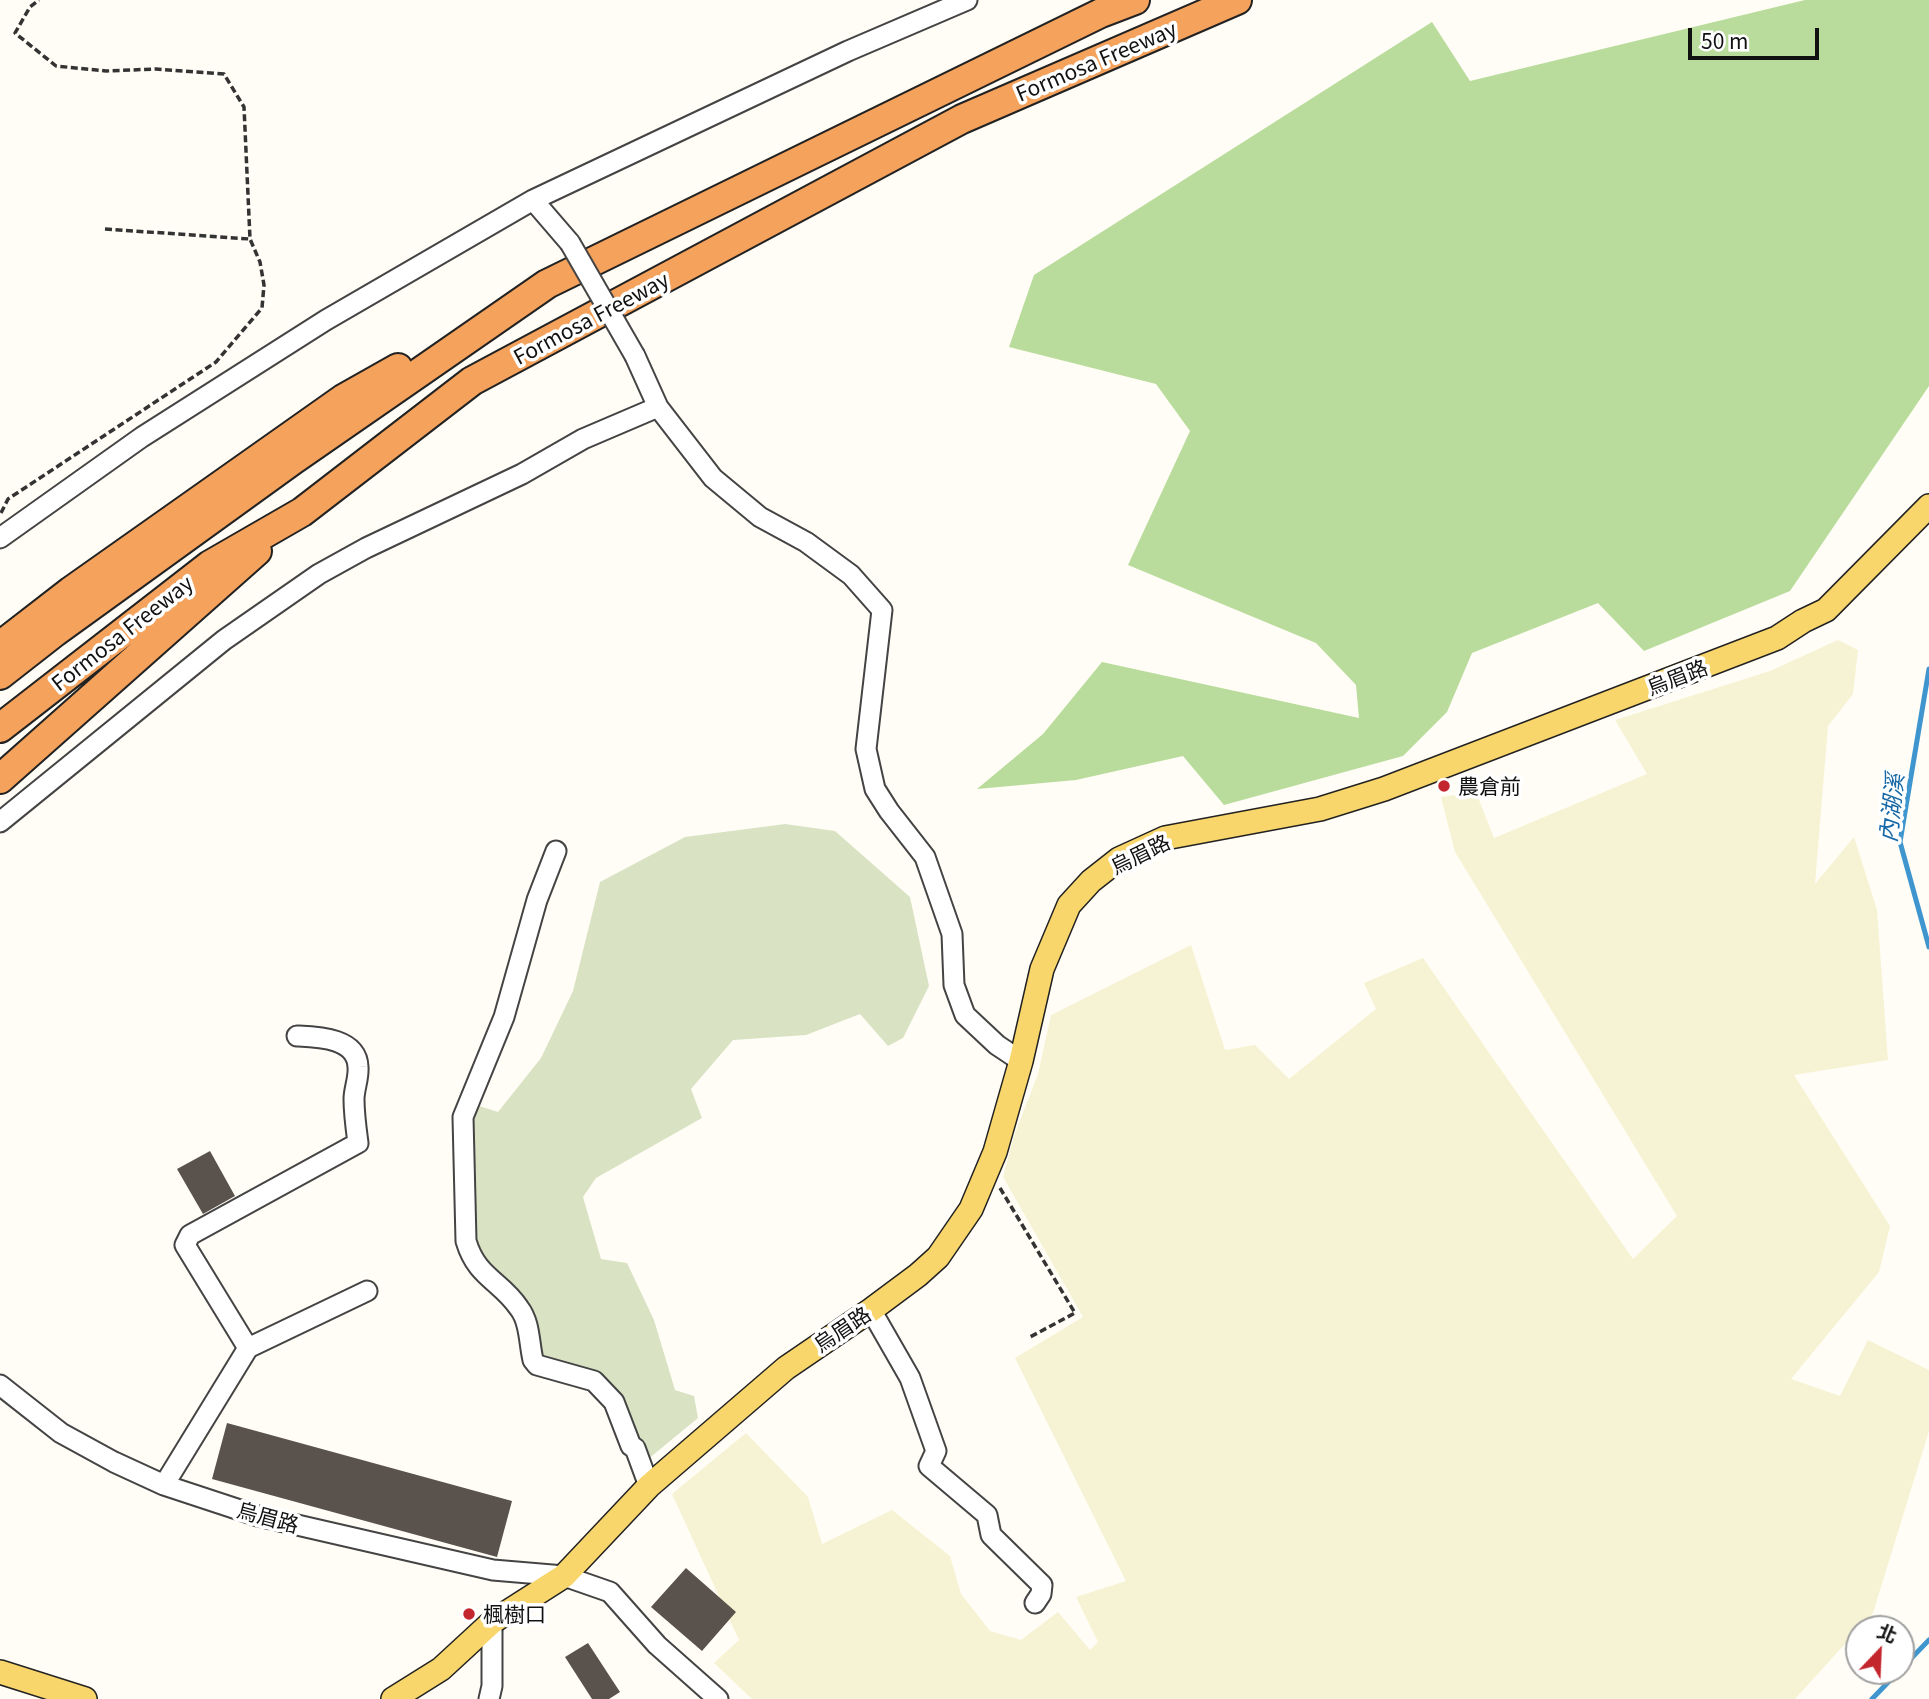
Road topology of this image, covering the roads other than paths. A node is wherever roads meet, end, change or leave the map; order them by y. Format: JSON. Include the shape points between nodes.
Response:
{"nodes":[{"id":1,"x":967,"y":0,"type":"edge"},
{"id":2,"x":1135,"y":0,"type":"edge"},
{"id":3,"x":1237,"y":0,"type":"edge"},
{"id":4,"x":533,"y":200,"type":"junction"},
{"id":5,"x":547,"y":284,"type":"junction"},
{"id":6,"x":658,"y":407,"type":"junction"},
{"id":7,"x":1929,"y":506,"type":"edge"},
{"id":8,"x":302,"y":512,"type":"junction"},
{"id":9,"x":0,"y":538,"type":"edge"},
{"id":10,"x":0,"y":646,"type":"edge"},
{"id":11,"x":0,"y":675,"type":"edge"},
{"id":12,"x":0,"y":728,"type":"edge"},
{"id":13,"x":0,"y":779,"type":"edge"},
{"id":14,"x":0,"y":822,"type":"edge"},
{"id":15,"x":556,"y":851,"type":"dead end"},
{"id":16,"x":297,"y":1035,"type":"dead end"},
{"id":17,"x":1021,"y":1061,"type":"junction"},
{"id":18,"x":367,"y":1291,"type":"dead end"},
{"id":19,"x":871,"y":1310,"type":"junction"},
{"id":20,"x":248,"y":1348,"type":"junction"},
{"id":21,"x":0,"y":1385,"type":"edge"},
{"id":22,"x":164,"y":1485,"type":"junction"},
{"id":23,"x":649,"y":1486,"type":"junction"},
{"id":24,"x":564,"y":1577,"type":"junction"},
{"id":25,"x":1035,"y":1603,"type":"dead end"},
{"id":26,"x":492,"y":1622,"type":"junction"},
{"id":27,"x":0,"y":1672,"type":"edge"},
{"id":28,"x":85,"y":1699,"type":"edge"},
{"id":29,"x":393,"y":1699,"type":"edge"},
{"id":30,"x":489,"y":1699,"type":"edge"},
{"id":31,"x":718,"y":1699,"type":"edge"}],
"edges":[{"from":1,"to":4,"type":"street"},
{"from":2,"to":5,"type":"highway","name":"Formosa Freeway"},
{"from":3,"to":8,"type":"highway","name":"Formosa Freeway","via":[[962,119],[472,381]]},
{"from":4,"to":6,"type":"street","bridge":true,"via":[[570,243],[635,356]]},
{"from":4,"to":9,"type":"street","via":[[326,320],[142,438]]},
{"from":5,"to":10,"type":"highway","via":[[343,399]]},
{"from":5,"to":11,"type":"highway","name":"Formosa Freeway","via":[[293,460]]},
{"from":6,"to":14,"type":"street","via":[[583,439],[319,574],[223,640]]},
{"from":6,"to":17,"type":"street","via":[[713,478],[760,517],[806,542],[851,575],[882,610],[866,749],[875,789],[925,857],[951,934],[954,985],[965,1014]]},
{"from":7,"to":17,"type":"main road","name":"烏眉路","via":[[1826,610],[1777,638],[1384,789],[1320,809],[1165,838],[1119,859],[1069,905],[1042,969]]},
{"from":8,"to":12,"type":"highway","name":"Formosa Freeway","via":[[210,565]]},
{"from":8,"to":13,"type":"highway"},
{"from":15,"to":23,"type":"street","via":[[504,1017],[463,1117],[466,1241],[477,1267],[520,1308],[537,1365],[594,1381],[614,1402]]},
{"from":16,"to":20,"type":"street","via":[[326,1038],[355,1053],[358,1143],[190,1235],[185,1245]]},
{"from":17,"to":19,"type":"main road","name":"烏眉路","via":[[971,1209],[938,1257]]},
{"from":18,"to":20,"type":"street"},
{"from":19,"to":23,"type":"main road","name":"烏眉路","via":[[786,1368]]},
{"from":19,"to":25,"type":"street","via":[[911,1378],[936,1451],[929,1466],[987,1515],[991,1535],[1042,1585]]},
{"from":20,"to":22,"type":"street"},
{"from":21,"to":22,"type":"street","name":"烏眉路","via":[[61,1433]]},
{"from":22,"to":24,"type":"street","name":"烏眉路","via":[[271,1519],[493,1570]]},
{"from":23,"to":24,"type":"main road","name":"烏眉路"},
{"from":24,"to":26,"type":"main road","name":"烏眉路"},
{"from":24,"to":31,"type":"street","via":[[610,1592],[657,1645]]},
{"from":26,"to":29,"type":"main road","name":"烏眉路","via":[[441,1669]]},
{"from":26,"to":30,"type":"street"},
{"from":27,"to":28,"type":"main road"}]}
